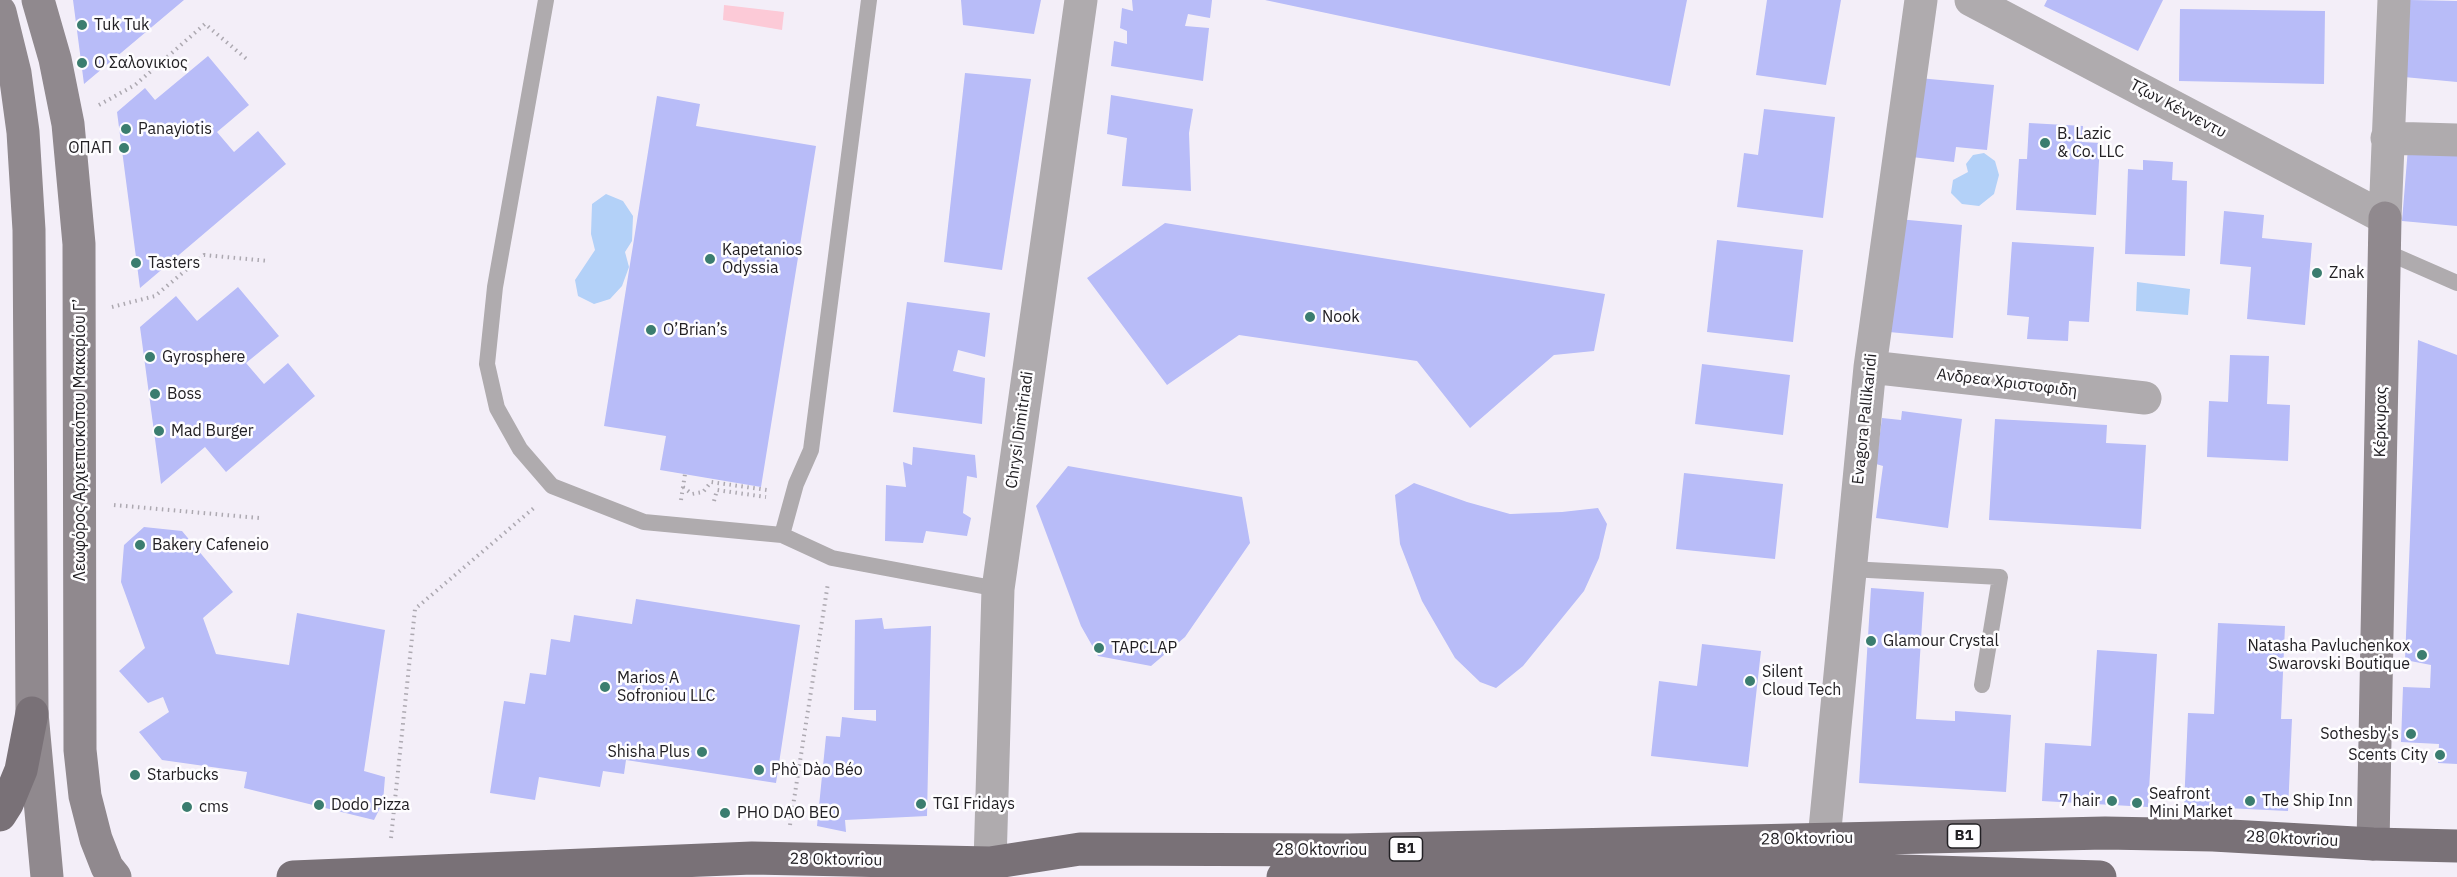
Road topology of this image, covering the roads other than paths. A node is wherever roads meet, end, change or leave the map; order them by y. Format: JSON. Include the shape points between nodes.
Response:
{"nodes":[{"id":1,"x":38,"y":0,"type":"edge"},
{"id":2,"x":546,"y":0,"type":"edge"},
{"id":3,"x":869,"y":0,"type":"edge"},
{"id":4,"x":1081,"y":0,"type":"edge"},
{"id":5,"x":1921,"y":0,"type":"edge"},
{"id":6,"x":1971,"y":0,"type":"edge"},
{"id":7,"x":2394,"y":0,"type":"edge"},
{"id":8,"x":0,"y":12,"type":"edge"},
{"id":9,"x":2387,"y":138,"type":"junction"},
{"id":10,"x":2457,"y":140,"type":"edge"},
{"id":11,"x":2385,"y":218,"type":"junction"},
{"id":12,"x":2384,"y":251,"type":"junction"},
{"id":13,"x":2457,"y":283,"type":"edge"},
{"id":14,"x":1870,"y":367,"type":"junction"},
{"id":15,"x":2145,"y":398,"type":"dead end"},
{"id":16,"x":782,"y":535,"type":"junction"},
{"id":17,"x":1850,"y":569,"type":"junction"},
{"id":18,"x":998,"y":589,"type":"junction"},
{"id":19,"x":1982,"y":685,"type":"dead end"},
{"id":20,"x":32,"y":713,"type":"junction"},
{"id":21,"x":0,"y":815,"type":"edge"},
{"id":22,"x":1824,"y":839,"type":"junction"},
{"id":23,"x":2373,"y":844,"type":"junction"},
{"id":24,"x":2457,"y":846,"type":"edge"},
{"id":25,"x":990,"y":863,"type":"junction"},
{"id":26,"x":47,"y":877,"type":"edge"},
{"id":27,"x":116,"y":877,"type":"edge"},
{"id":28,"x":293,"y":877,"type":"edge"},
{"id":29,"x":1283,"y":877,"type":"edge"},
{"id":30,"x":2100,"y":877,"type":"edge"}],
"edges":[{"from":1,"to":27,"type":"main road","name":"Λεωφόρος Αρχιεπισκόπου Μακαρίου Γ’","via":[[68,124],[80,244],[80,750],[85,796],[96,839],[107,867]]},
{"from":2,"to":16,"type":"lane","via":[[495,287],[487,364],[497,408],[520,449],[552,486],[644,522]]},
{"from":3,"to":16,"type":"lane","via":[[811,450],[796,484]]},
{"from":4,"to":18,"type":"street","name":"Chrysi Dimitriadi"},
{"from":5,"to":14,"type":"street","name":"Evagora Pallikaridi"},
{"from":6,"to":11,"type":"street","name":"Τζων Κέννεντυ"},
{"from":7,"to":9,"type":"street","name":"Κέρκυρας"},
{"from":8,"to":20,"type":"main road","via":[[20,108],[28,230]]},
{"from":9,"to":10,"type":"street"},
{"from":9,"to":11,"type":"street","name":"Κέρκυρας"},
{"from":11,"to":12,"type":"main road","name":"Κέρκυρας"},
{"from":12,"to":13,"type":"lane"},
{"from":12,"to":23,"type":"main road","name":"Κέρκυρας"},
{"from":14,"to":15,"type":"street","name":"Ανδρεα Χριστοφιδη"},
{"from":14,"to":17,"type":"street","name":"Evagora Pallikaridi"},
{"from":16,"to":18,"type":"lane","via":[[832,558]]},
{"from":17,"to":19,"type":"lane","via":[[2000,577]]},
{"from":17,"to":22,"type":"street","name":"Evagora Pallikaridi"},
{"from":18,"to":25,"type":"street","name":"Chrysi Dimitriadi"},
{"from":20,"to":21,"type":"main road","via":[[21,770]]},
{"from":20,"to":26,"type":"main road"},
{"from":22,"to":23,"type":"main road","name":"28 Oktovriou","number":"B1","via":[[2132,833]]},
{"from":22,"to":25,"type":"main road","name":"28 Oktovriou","number":"B1","via":[[1348,850],[1080,849]]},
{"from":23,"to":24,"type":"main road","name":"28 Oktovriou","number":"B1"},
{"from":25,"to":28,"type":"main road","name":"28 Oktovriou","number":"B1","via":[[752,858]]},
{"from":29,"to":30,"type":"main road","name":"28 Oktovriou","number":"B1","via":[[1804,868]]}]}
